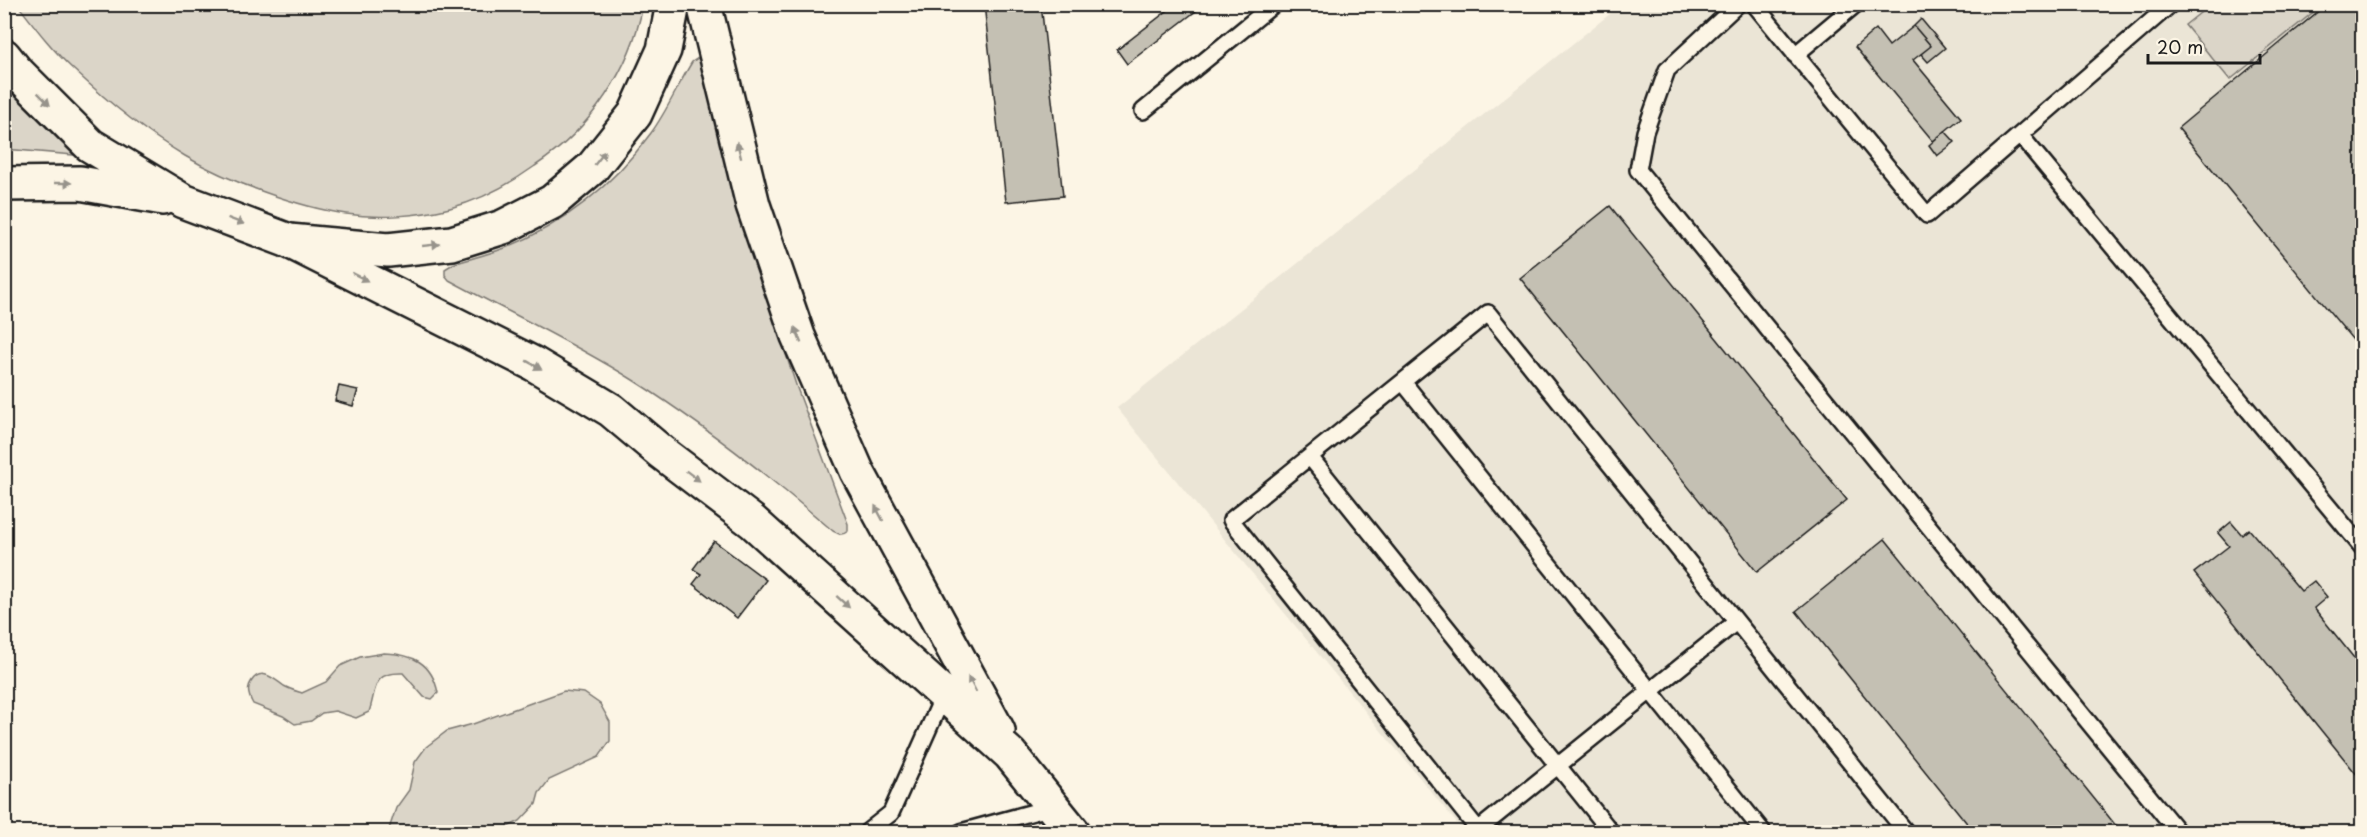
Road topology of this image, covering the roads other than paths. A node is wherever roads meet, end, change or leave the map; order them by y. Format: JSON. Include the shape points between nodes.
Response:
{"nodes":[{"id":1,"x":673,"y":4,"type":"edge"},
{"id":2,"x":704,"y":4,"type":"edge"},
{"id":3,"x":1274,"y":4,"type":"edge"},
{"id":4,"x":1738,"y":4,"type":"edge"},
{"id":5,"x":1754,"y":4,"type":"edge"},
{"id":6,"x":1856,"y":4,"type":"edge"},
{"id":7,"x":2171,"y":4,"type":"edge"},
{"id":8,"x":1795,"y":55,"type":"junction"},
{"id":9,"x":4,"y":56,"type":"edge"},
{"id":10,"x":1143,"y":111,"type":"dead end"},
{"id":11,"x":2020,"y":135,"type":"junction"},
{"id":12,"x":4,"y":184,"type":"edge"},
{"id":13,"x":183,"y":201,"type":"junction"},
{"id":14,"x":289,"y":242,"type":"junction"},
{"id":15,"x":1403,"y":382,"type":"junction"},
{"id":16,"x":1310,"y":457,"type":"junction"},
{"id":17,"x":2362,"y":547,"type":"edge"},
{"id":18,"x":1736,"y":622,"type":"junction"},
{"id":19,"x":1650,"y":691,"type":"junction"},
{"id":20,"x":944,"y":694,"type":"junction"},
{"id":21,"x":1010,"y":754,"type":"junction"},
{"id":22,"x":1557,"y":766,"type":"junction"},
{"id":23,"x":1052,"y":807,"type":"junction"},
{"id":24,"x":1479,"y":831,"type":"edge"},
{"id":25,"x":867,"y":832,"type":"edge"},
{"id":26,"x":961,"y":832,"type":"edge"},
{"id":27,"x":1073,"y":832,"type":"edge"},
{"id":28,"x":1611,"y":832,"type":"edge"},
{"id":29,"x":1763,"y":832,"type":"edge"},
{"id":30,"x":1906,"y":832,"type":"edge"},
{"id":31,"x":2178,"y":832,"type":"edge"}],
"edges":[{"from":14,"to":1,"type":"main road","one_way":true,"via":[[388,250],[452,243],[503,227],[552,202],[592,168],[635,114],[664,50]]},
{"from":21,"to":2,"type":"main road","one_way":true,"via":[[857,471],[798,336],[753,205]]},
{"from":3,"to":10,"type":"lane"},
{"from":4,"to":31,"type":"lane","via":[[1667,70],[1645,132],[1638,170]]},
{"from":5,"to":8,"type":"lane"},
{"from":6,"to":8,"type":"lane"},
{"from":7,"to":11,"type":"lane"},
{"from":8,"to":11,"type":"lane","via":[[1927,215]]},
{"from":9,"to":13,"type":"main road","one_way":true,"via":[[90,145]]},
{"from":11,"to":17,"type":"lane"},
{"from":12,"to":13,"type":"main road","one_way":true,"via":[[80,183]]},
{"from":13,"to":14,"type":"main road","one_way":true},
{"from":14,"to":20,"type":"main road","one_way":true,"via":[[534,364],[611,410],[753,522]]},
{"from":15,"to":16,"type":"lane"},
{"from":15,"to":18,"type":"lane","via":[[1488,313]]},
{"from":15,"to":19,"type":"lane"},
{"from":16,"to":22,"type":"lane"},
{"from":16,"to":24,"type":"lane","via":[[1231,520]]},
{"from":18,"to":19,"type":"lane"},
{"from":18,"to":30,"type":"lane"},
{"from":19,"to":22,"type":"lane"},
{"from":19,"to":29,"type":"lane"},
{"from":20,"to":21,"type":"main road"},
{"from":20,"to":25,"type":"lane","via":[[891,813]]},
{"from":21,"to":23,"type":"main road"},
{"from":22,"to":24,"type":"lane"},
{"from":22,"to":28,"type":"lane"},
{"from":23,"to":26,"type":"lane"},
{"from":23,"to":27,"type":"main road"}]}
